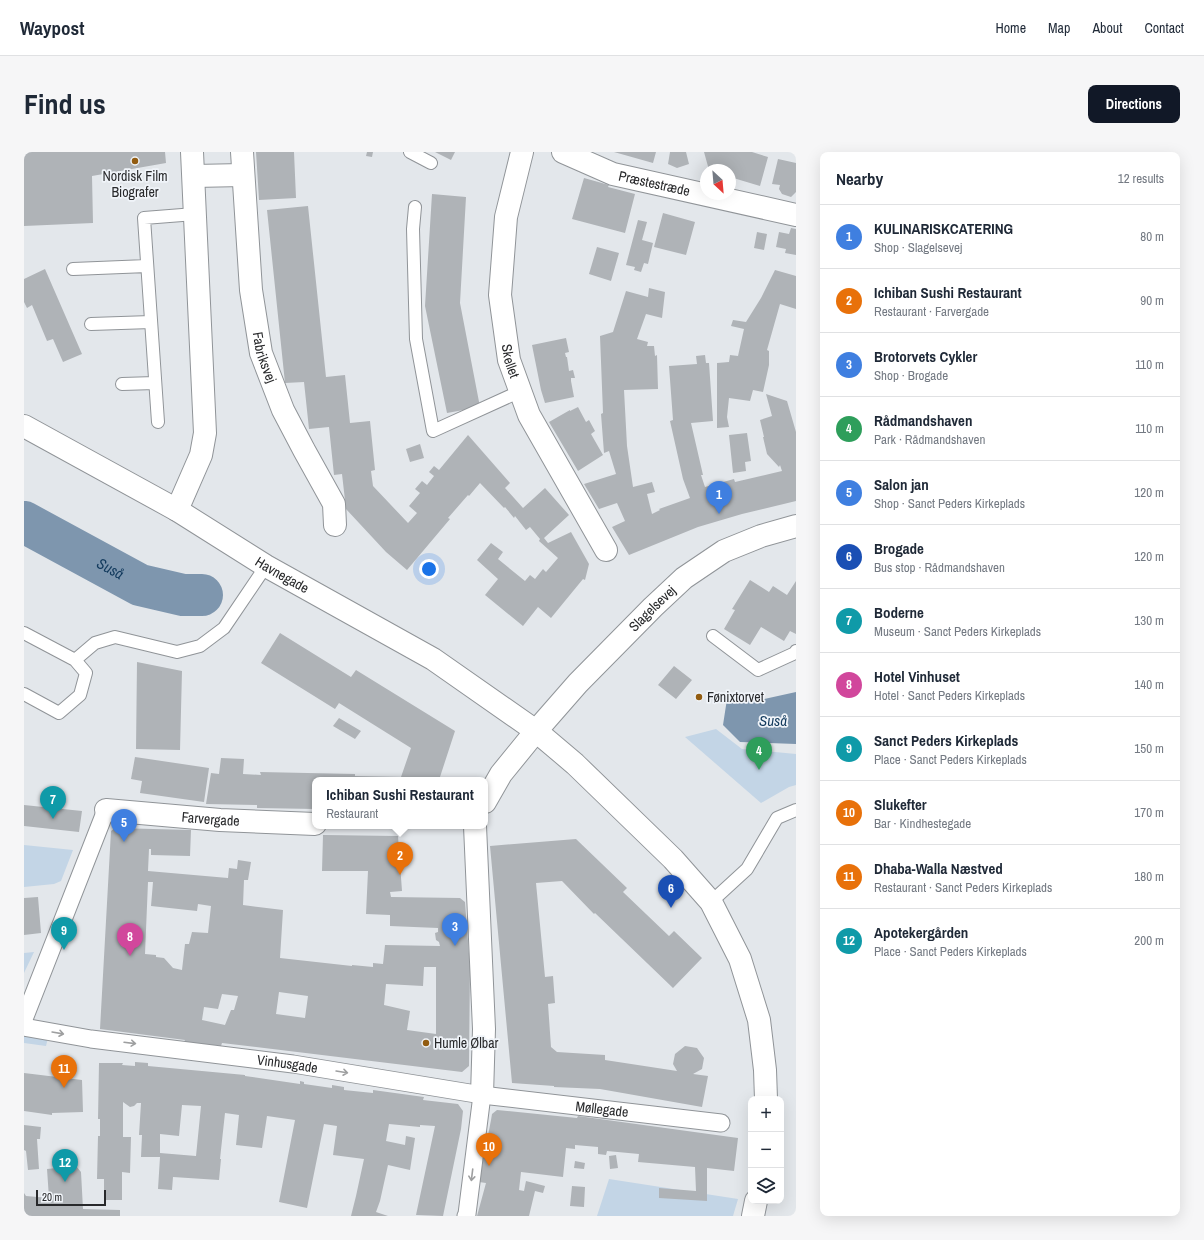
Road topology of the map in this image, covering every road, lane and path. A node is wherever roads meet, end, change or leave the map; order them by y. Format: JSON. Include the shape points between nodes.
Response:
{"nodes":[{"id":1,"x":192,"y":152,"type":"edge"},
{"id":2,"x":242,"y":152,"type":"edge"},
{"id":3,"x":410,"y":152,"type":"edge"},
{"id":4,"x":522,"y":152,"type":"edge"},
{"id":5,"x":563,"y":152,"type":"edge"},
{"id":6,"x":432,"y":163,"type":"dead end"},
{"id":7,"x":243,"y":175,"type":"junction"},
{"id":8,"x":194,"y":176,"type":"junction"},
{"id":9,"x":415,"y":207,"type":"dead end"},
{"id":10,"x":195,"y":214,"type":"junction"},
{"id":11,"x":796,"y":215,"type":"edge"},
{"id":12,"x":147,"y":266,"type":"junction"},
{"id":13,"x":73,"y":268,"type":"dead end"},
{"id":14,"x":151,"y":322,"type":"junction"},
{"id":15,"x":91,"y":324,"type":"dead end"},
{"id":16,"x":155,"y":383,"type":"junction"},
{"id":17,"x":122,"y":384,"type":"dead end"},
{"id":18,"x":521,"y":391,"type":"junction"},
{"id":19,"x":158,"y":422,"type":"dead end"},
{"id":20,"x":24,"y":426,"type":"edge"},
{"id":21,"x":177,"y":510,"type":"junction"},
{"id":22,"x":335,"y":524,"type":"dead end"},
{"id":23,"x":796,"y":526,"type":"edge"},
{"id":24,"x":606,"y":550,"type":"dead end"},
{"id":25,"x":266,"y":566,"type":"junction"},
{"id":26,"x":24,"y":633,"type":"edge"},
{"id":27,"x":713,"y":636,"type":"dead end"},
{"id":28,"x":796,"y":651,"type":"edge"},
{"id":29,"x":75,"y":660,"type":"junction"},
{"id":30,"x":24,"y":694,"type":"edge"},
{"id":31,"x":536,"y":731,"type":"junction"},
{"id":32,"x":488,"y":797,"type":"edge"},
{"id":33,"x":106,"y":810,"type":"joint"},
{"id":34,"x":796,"y":810,"type":"edge"},
{"id":35,"x":312,"y":824,"type":"edge"},
{"id":36,"x":475,"y":829,"type":"edge"},
{"id":37,"x":711,"y":902,"type":"junction"},
{"id":38,"x":24,"y":1019,"type":"edge"},
{"id":39,"x":24,"y":1027,"type":"edge"},
{"id":40,"x":482,"y":1095,"type":"junction"},
{"id":41,"x":766,"y":1096,"type":"edge"},
{"id":42,"x":722,"y":1123,"type":"dead end"},
{"id":43,"x":755,"y":1204,"type":"edge"},
{"id":44,"x":466,"y":1216,"type":"edge"},
{"id":45,"x":753,"y":1216,"type":"edge"}],
"edges":[{"from":1,"to":8,"type":"street"},
{"from":2,"to":7,"type":"street","name":"Fabriksvej"},
{"from":3,"to":6,"type":"lane"},
{"from":4,"to":18,"type":"street","name":"Skellet","via":[[506,217],[500,295],[509,360]]},
{"from":5,"to":11,"type":"street","name":"Præstestræde","via":[[613,174]]},
{"from":7,"to":8,"type":"street"},
{"from":7,"to":22,"type":"street","name":"Fabriksvej","via":[[251,290],[261,353],[283,410],[334,504]]},
{"from":8,"to":10,"type":"street"},
{"from":9,"to":18,"type":"lane","via":[[413,230],[416,339],[433,431]]},
{"from":10,"to":12,"type":"lane","via":[[144,218]]},
{"from":10,"to":21,"type":"street","via":[[205,433],[201,455]]},
{"from":12,"to":13,"type":"lane"},
{"from":12,"to":14,"type":"lane"},
{"from":14,"to":15,"type":"lane"},
{"from":14,"to":16,"type":"lane"},
{"from":16,"to":17,"type":"lane"},
{"from":16,"to":19,"type":"lane"},
{"from":18,"to":24,"type":"street","name":"Skellet","via":[[529,415]]},
{"from":20,"to":21,"type":"street","name":"Havnegade"},
{"from":21,"to":25,"type":"street","name":"Havnegade"},
{"from":23,"to":31,"type":"street","name":"Slagelsevej","via":[[761,536],[724,551],[684,578],[578,683]]},
{"from":25,"to":29,"type":"lane","via":[[224,628],[200,646],[177,652],[115,637],[95,643]]},
{"from":25,"to":31,"type":"street","name":"Havnegade","via":[[434,659]]},
{"from":26,"to":29,"type":"lane"},
{"from":27,"to":28,"type":"lane","via":[[758,670]]},
{"from":29,"to":30,"type":"lane","via":[[86,673],[80,695],[59,713]]},
{"from":31,"to":32,"type":"street","name":"Slagelsevej","via":[[501,774]]},
{"from":31,"to":37,"type":"street","name":"Havnegade","via":[[575,764],[673,859]]},
{"from":33,"to":35,"type":"street","name":"Farvergade","via":[[220,820]]},
{"from":33,"to":38,"type":"street"},
{"from":34,"to":37,"type":"lane","via":[[777,818],[747,869]]},
{"from":36,"to":40,"type":"street","via":[[484,1029]]},
{"from":37,"to":41,"type":"street","name":"Havnegade","via":[[740,959],[758,1020]]},
{"from":39,"to":40,"type":"street","name":"Vinhusgade","one_way":true,"via":[[293,1064]]},
{"from":40,"to":42,"type":"street","name":"Møllegade"},
{"from":40,"to":44,"type":"street","one_way":true},
{"from":43,"to":45,"type":"street"}]}
